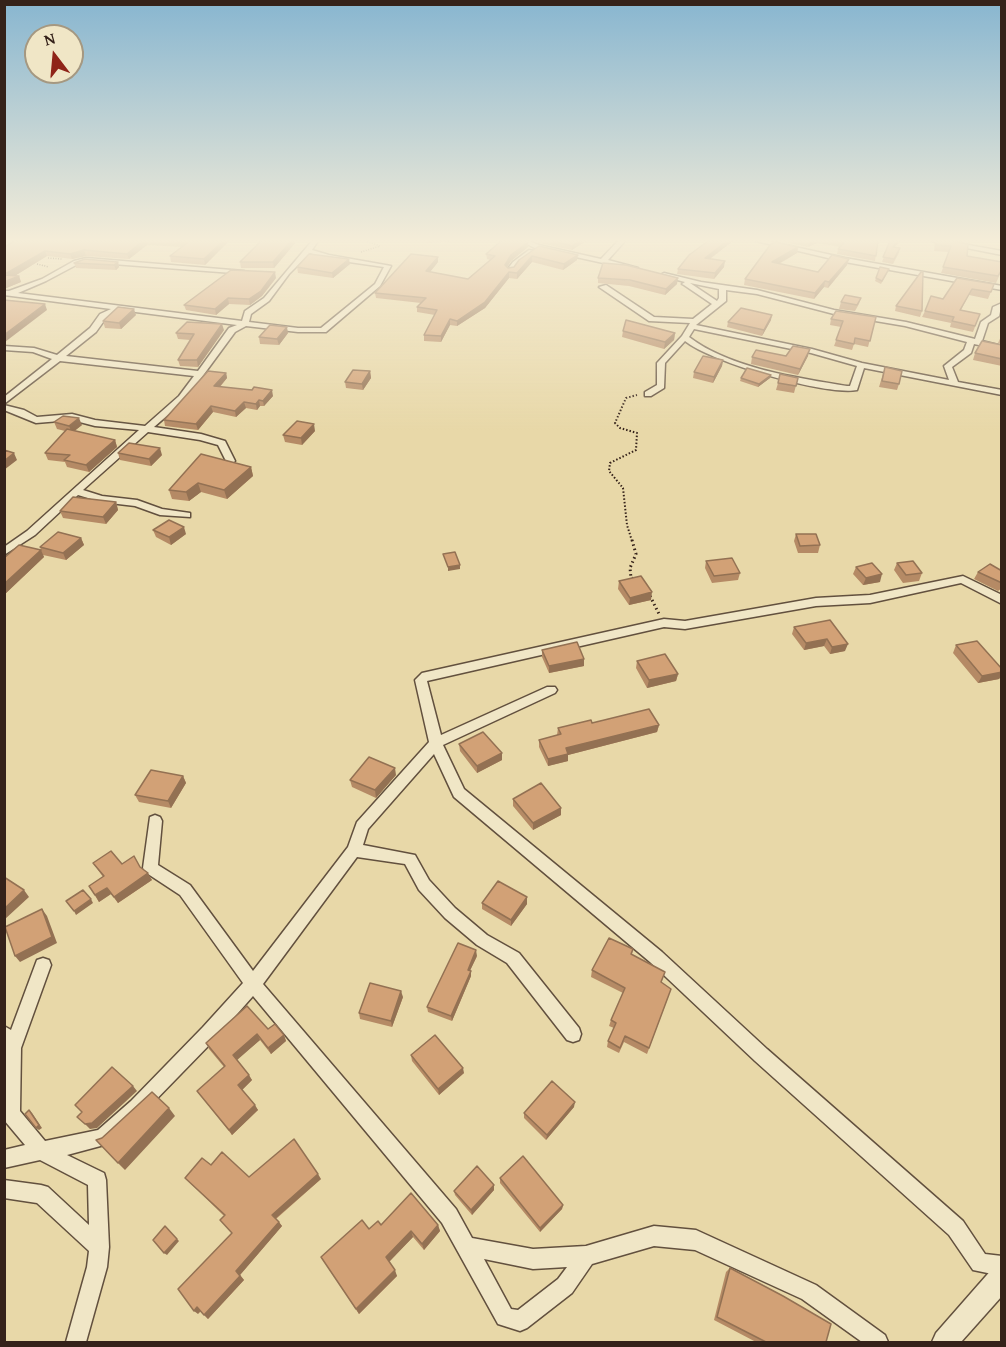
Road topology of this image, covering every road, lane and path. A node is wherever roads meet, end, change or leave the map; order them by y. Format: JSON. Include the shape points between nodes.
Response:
{"nodes":[{"id":1,"x":85,"y":304,"type":"edge"},
{"id":2,"x":264,"y":304,"type":"edge"},
{"id":3,"x":355,"y":304,"type":"edge"},
{"id":4,"x":629,"y":304,"type":"edge"},
{"id":5,"x":717,"y":304,"type":"edge"},
{"id":6,"x":803,"y":304,"type":"edge"},
{"id":7,"x":1002,"y":305,"type":"edge"},
{"id":8,"x":119,"y":307,"type":"junction"},
{"id":9,"x":224,"y":320,"type":"junction"},
{"id":10,"x":245,"y":323,"type":"junction"},
{"id":11,"x":694,"y":324,"type":"junction"},
{"id":12,"x":232,"y":330,"type":"junction"},
{"id":13,"x":685,"y":337,"type":"junction"},
{"id":14,"x":975,"y":341,"type":"junction"},
{"id":15,"x":4,"y":348,"type":"edge"},
{"id":16,"x":1002,"y":348,"type":"edge"},
{"id":17,"x":57,"y":358,"type":"junction"},
{"id":18,"x":861,"y":365,"type":"junction"},
{"id":19,"x":201,"y":374,"type":"junction"},
{"id":20,"x":954,"y":382,"type":"junction"},
{"id":21,"x":1002,"y":393,"type":"edge"},
{"id":22,"x":648,"y":394,"type":"joint"},
{"id":23,"x":4,"y":402,"type":"edge"},
{"id":24,"x":4,"y":407,"type":"edge"},
{"id":25,"x":148,"y":428,"type":"junction"},
{"id":26,"x":230,"y":461,"type":"edge"},
{"id":27,"x":76,"y":491,"type":"junction"},
{"id":28,"x":186,"y":515,"type":"dead end"},
{"id":29,"x":4,"y":552,"type":"edge"},
{"id":30,"x":637,"y":580,"type":"edge"},
{"id":31,"x":648,"y":593,"type":"edge"},
{"id":32,"x":1002,"y":600,"type":"edge"},
{"id":33,"x":664,"y":623,"type":"junction"},
{"id":34,"x":551,"y":690,"type":"dead end"},
{"id":35,"x":436,"y":743,"type":"junction"},
{"id":36,"x":155,"y":821,"type":"dead end"},
{"id":37,"x":354,"y":850,"type":"junction"},
{"id":38,"x":43,"y":965,"type":"dead end"},
{"id":39,"x":254,"y":984,"type":"junction"},
{"id":40,"x":573,"y":1034,"type":"dead end"},
{"id":41,"x":9,"y":1041,"type":"edge"},
{"id":42,"x":41,"y":1151,"type":"junction"},
{"id":43,"x":4,"y":1159,"type":"edge"},
{"id":44,"x":4,"y":1189,"type":"edge"},
{"id":45,"x":465,"y":1246,"type":"junction"},
{"id":46,"x":99,"y":1247,"type":"junction"},
{"id":47,"x":586,"y":1256,"type":"junction"},
{"id":48,"x":1002,"y":1266,"type":"edge"},
{"id":49,"x":1002,"y":1277,"type":"edge"},
{"id":50,"x":76,"y":1342,"type":"edge"},
{"id":51,"x":878,"y":1342,"type":"edge"},
{"id":52,"x":945,"y":1342,"type":"edge"}],
"edges":[{"from":1,"to":8,"type":"street"},
{"from":2,"to":10,"type":"street","via":[[248,313]]},
{"from":3,"to":10,"type":"street","via":[[323,330]]},
{"from":4,"to":11,"type":"street","via":[[652,319]]},
{"from":5,"to":11,"type":"street"},
{"from":6,"to":14,"type":"street"},
{"from":7,"to":14,"type":"street","via":[[985,322]]},
{"from":8,"to":9,"type":"street"},
{"from":8,"to":17,"type":"street","via":[[103,316],[93,330]]},
{"from":9,"to":10,"type":"street"},
{"from":9,"to":12,"type":"street"},
{"from":10,"to":12,"type":"street"},
{"from":11,"to":13,"type":"street"},
{"from":11,"to":18,"type":"street"},
{"from":12,"to":19,"type":"street"},
{"from":13,"to":18,"type":"street","via":[[691,344],[723,359],[798,381],[847,389],[854,388]]},
{"from":13,"to":22,"type":"street","via":[[662,363],[662,386]]},
{"from":14,"to":16,"type":"street"},
{"from":14,"to":20,"type":"street","via":[[948,366]]},
{"from":15,"to":17,"type":"street","via":[[34,350]]},
{"from":17,"to":19,"type":"street"},
{"from":17,"to":23,"type":"street"},
{"from":18,"to":20,"type":"street"},
{"from":19,"to":25,"type":"street","via":[[182,398]]},
{"from":20,"to":21,"type":"street"},
{"from":22,"to":30,"type":"path","via":[[626,398],[615,423],[637,433],[638,442],[636,450],[610,463],[609,471],[623,488],[627,525],[636,555],[630,568],[631,578]]},
{"from":24,"to":25,"type":"street","via":[[36,420],[72,417]]},
{"from":25,"to":26,"type":"street","via":[[222,443]]},
{"from":25,"to":27,"type":"street"},
{"from":27,"to":28,"type":"street"},
{"from":27,"to":29,"type":"street"},
{"from":31,"to":33,"type":"path"},
{"from":32,"to":33,"type":"street","via":[[963,579],[870,599],[816,602],[685,625]]},
{"from":33,"to":35,"type":"street","via":[[426,676],[421,680]]},
{"from":34,"to":35,"type":"street"},
{"from":35,"to":37,"type":"street","via":[[362,826]]},
{"from":35,"to":48,"type":"street","via":[[459,794],[656,957],[956,1228],[980,1263]]},
{"from":36,"to":39,"type":"street","via":[[150,868],[185,890]]},
{"from":37,"to":39,"type":"street"},
{"from":37,"to":40,"type":"street","via":[[410,859],[424,885],[450,913],[482,940],[513,958]]},
{"from":38,"to":41,"type":"street"},
{"from":39,"to":42,"type":"street","via":[[137,1107],[102,1138]]},
{"from":39,"to":45,"type":"street","via":[[449,1216]]},
{"from":41,"to":42,"type":"street","via":[[11,1114]]},
{"from":42,"to":43,"type":"street"},
{"from":42,"to":46,"type":"street","via":[[97,1180]]},
{"from":44,"to":46,"type":"street","via":[[41,1194]]},
{"from":45,"to":47,"type":"street","via":[[533,1259]]},
{"from":45,"to":47,"type":"street","via":[[505,1317],[520,1321],[566,1287]]},
{"from":46,"to":50,"type":"street"},
{"from":47,"to":51,"type":"street","via":[[654,1236],[696,1240],[809,1292]]},
{"from":49,"to":52,"type":"street"}]}
